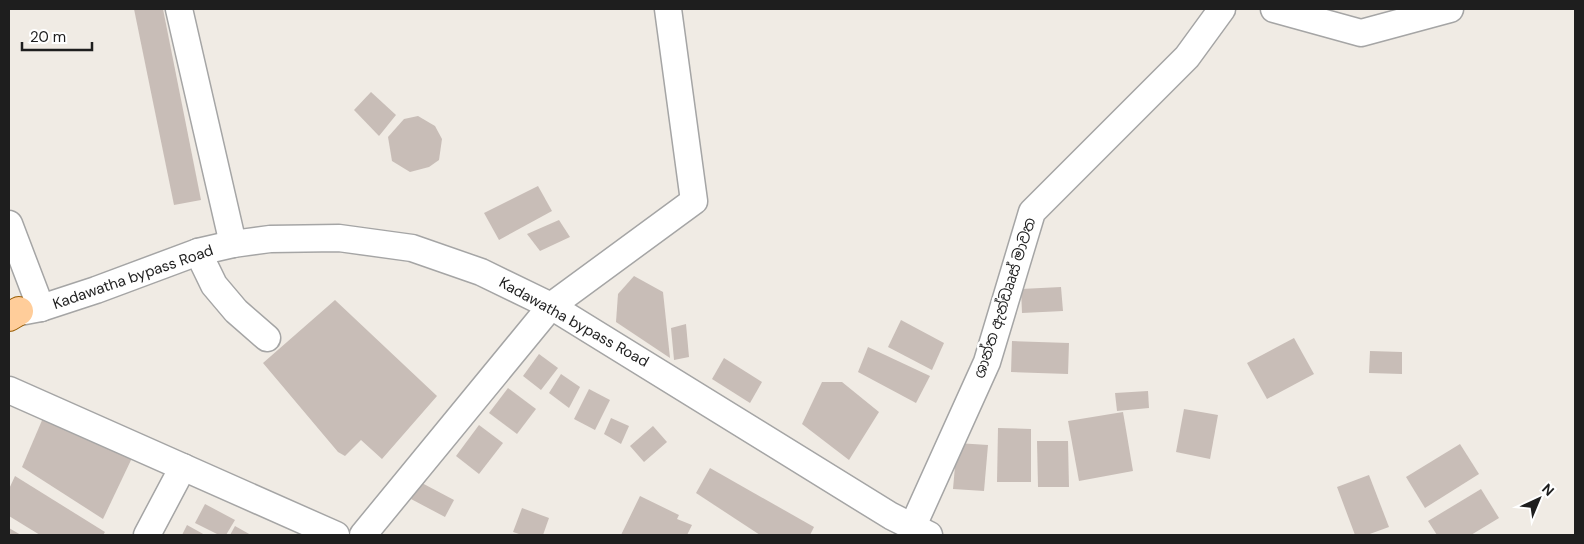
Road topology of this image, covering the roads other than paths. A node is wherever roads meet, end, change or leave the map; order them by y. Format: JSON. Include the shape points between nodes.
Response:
{"nodes":[{"id":1,"x":179,"y":9,"type":"edge"},
{"id":2,"x":668,"y":9,"type":"edge"},
{"id":3,"x":1222,"y":9,"type":"edge"},
{"id":4,"x":1274,"y":9,"type":"edge"},
{"id":5,"x":1450,"y":9,"type":"edge"},
{"id":6,"x":9,"y":224,"type":"edge"},
{"id":7,"x":233,"y":244,"type":"junction"},
{"id":8,"x":198,"y":252,"type":"junction"},
{"id":9,"x":551,"y":306,"type":"junction"},
{"id":10,"x":17,"y":312,"type":"edge"},
{"id":11,"x":268,"y":338,"type":"dead end"},
{"id":12,"x":9,"y":390,"type":"edge"},
{"id":13,"x":183,"y":467,"type":"junction"},
{"id":14,"x":918,"y":533,"type":"edge"},
{"id":15,"x":148,"y":535,"type":"edge"},
{"id":16,"x":336,"y":535,"type":"edge"},
{"id":17,"x":363,"y":535,"type":"edge"}],
"edges":[{"from":1,"to":7,"type":"street"},
{"from":2,"to":9,"type":"street","via":[[694,202]]},
{"from":3,"to":14,"type":"street","name":"ශාන්ත ඇන්ඩෘෘස් මාවත","via":[[1187,57],[1032,212],[987,362]]},
{"from":4,"to":5,"type":"street","via":[[1361,33]]},
{"from":6,"to":10,"type":"street"},
{"from":7,"to":8,"type":"street","name":"Kadawatha bypass Road"},
{"from":7,"to":9,"type":"street","name":"Kadawatha bypass Road","via":[[270,239],[339,238],[412,248],[481,272]]},
{"from":8,"to":10,"type":"street","name":"Kadawatha bypass Road","via":[[96,290]]},
{"from":8,"to":11,"type":"street","via":[[214,285],[236,311]]},
{"from":9,"to":14,"type":"street","name":"Kadawatha bypass Road"},
{"from":9,"to":17,"type":"street"},
{"from":12,"to":13,"type":"street"},
{"from":13,"to":15,"type":"street"},
{"from":13,"to":16,"type":"street"}]}
